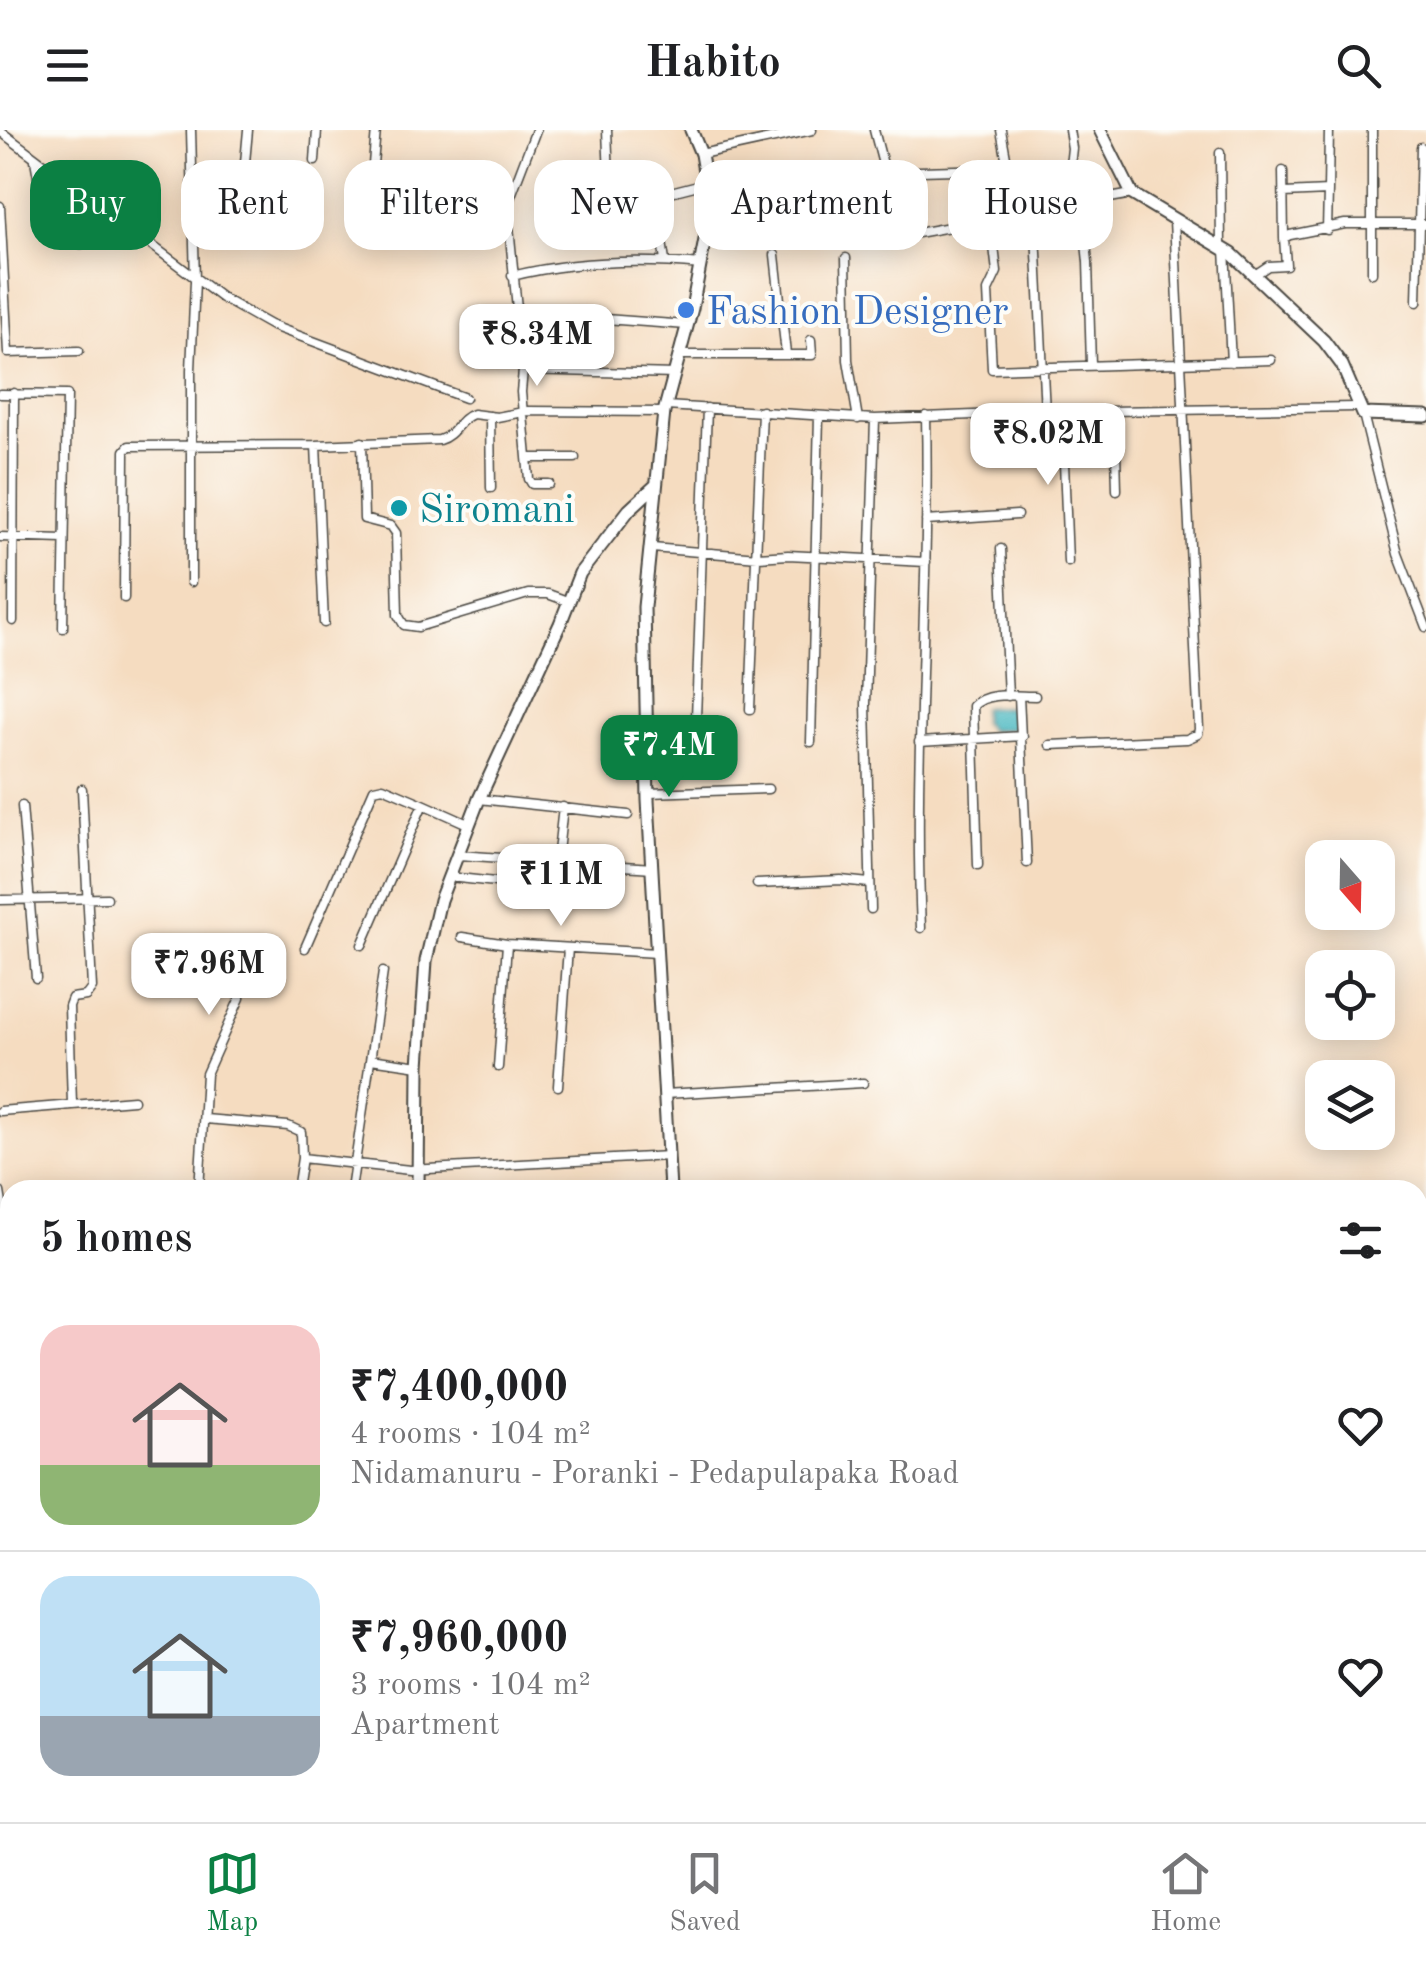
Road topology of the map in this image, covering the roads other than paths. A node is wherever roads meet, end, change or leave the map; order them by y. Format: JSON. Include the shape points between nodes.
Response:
{"nodes":[{"id":1,"x":191,"y":130,"type":"edge"},
{"id":2,"x":248,"y":130,"type":"edge"},
{"id":3,"x":317,"y":130,"type":"edge"},
{"id":4,"x":376,"y":130,"type":"edge"},
{"id":5,"x":536,"y":130,"type":"edge"},
{"id":6,"x":607,"y":130,"type":"edge"},
{"id":7,"x":691,"y":130,"type":"edge"},
{"id":8,"x":812,"y":130,"type":"edge"},
{"id":9,"x":874,"y":130,"type":"edge"},
{"id":10,"x":1001,"y":130,"type":"edge"},
{"id":11,"x":1068,"y":130,"type":"edge"},
{"id":12,"x":1100,"y":130,"type":"edge"},
{"id":13,"x":1330,"y":130,"type":"edge"},
{"id":14,"x":1372,"y":130,"type":"edge"},
{"id":15,"x":0,"y":132,"type":"edge"},
{"id":16,"x":1420,"y":148,"type":"dead end"},
{"id":17,"x":1220,"y":153,"type":"dead end"},
{"id":18,"x":701,"y":154,"type":"junction"},
{"id":19,"x":35,"y":160,"type":"edge"},
{"id":20,"x":245,"y":160,"type":"edge"},
{"id":21,"x":315,"y":160,"type":"dead end"},
{"id":22,"x":373,"y":160,"type":"edge"},
{"id":23,"x":609,"y":160,"type":"edge"},
{"id":24,"x":702,"y":160,"type":"edge"},
{"id":25,"x":883,"y":160,"type":"edge"},
{"id":26,"x":1007,"y":160,"type":"edge"},
{"id":27,"x":1071,"y":160,"type":"edge"},
{"id":28,"x":1283,"y":171,"type":"dead end"},
{"id":29,"x":1328,"y":192,"type":"junction"},
{"id":30,"x":1284,"y":193,"type":"junction"},
{"id":31,"x":1132,"y":194,"type":"junction"},
{"id":32,"x":1113,"y":198,"type":"edge"},
{"id":33,"x":0,"y":206,"type":"edge"},
{"id":34,"x":1174,"y":220,"type":"junction"},
{"id":35,"x":1372,"y":222,"type":"junction"},
{"id":36,"x":1422,"y":224,"type":"edge"},
{"id":37,"x":1327,"y":230,"type":"junction"},
{"id":38,"x":1284,"y":238,"type":"junction"},
{"id":39,"x":1223,"y":248,"type":"junction"},
{"id":40,"x":157,"y":250,"type":"edge"},
{"id":41,"x":663,"y":250,"type":"edge"},
{"id":42,"x":704,"y":250,"type":"edge"},
{"id":43,"x":994,"y":250,"type":"edge"},
{"id":44,"x":1037,"y":250,"type":"edge"},
{"id":45,"x":1087,"y":250,"type":"edge"},
{"id":46,"x":775,"y":255,"type":"dead end"},
{"id":47,"x":846,"y":258,"type":"dead end"},
{"id":48,"x":665,"y":261,"type":"junction"},
{"id":49,"x":702,"y":265,"type":"junction"},
{"id":50,"x":1372,"y":273,"type":"dead end"},
{"id":51,"x":1256,"y":274,"type":"junction"},
{"id":52,"x":512,"y":276,"type":"junction"},
{"id":53,"x":195,"y":281,"type":"junction"},
{"id":54,"x":1417,"y":302,"type":"dead end"},
{"id":55,"x":688,"y":325,"type":"junction"},
{"id":56,"x":518,"y":327,"type":"junction"},
{"id":57,"x":811,"y":340,"type":"dead end"},
{"id":58,"x":79,"y":351,"type":"dead end"},
{"id":59,"x":680,"y":354,"type":"junction"},
{"id":60,"x":786,"y":354,"type":"junction"},
{"id":61,"x":1271,"y":360,"type":"dead end"},
{"id":62,"x":1231,"y":362,"type":"junction"},
{"id":63,"x":1182,"y":363,"type":"junction"},
{"id":64,"x":1091,"y":366,"type":"junction"},
{"id":65,"x":1042,"y":367,"type":"junction"},
{"id":66,"x":523,"y":370,"type":"junction"},
{"id":67,"x":675,"y":374,"type":"junction"},
{"id":68,"x":0,"y":394,"type":"edge"},
{"id":69,"x":14,"y":394,"type":"junction"},
{"id":70,"x":466,"y":398,"type":"dead end"},
{"id":71,"x":707,"y":408,"type":"junction"},
{"id":72,"x":665,"y":409,"type":"junction"},
{"id":73,"x":762,"y":411,"type":"junction"},
{"id":74,"x":1185,"y":411,"type":"junction"},
{"id":75,"x":1360,"y":411,"type":"junction"},
{"id":76,"x":1045,"y":412,"type":"junction"},
{"id":77,"x":1115,"y":412,"type":"junction"},
{"id":78,"x":523,"y":413,"type":"junction"},
{"id":79,"x":1062,"y":413,"type":"junction"},
{"id":80,"x":490,"y":416,"type":"junction"},
{"id":81,"x":819,"y":416,"type":"junction"},
{"id":82,"x":926,"y":416,"type":"junction"},
{"id":83,"x":1426,"y":416,"type":"edge"},
{"id":84,"x":858,"y":419,"type":"junction"},
{"id":85,"x":876,"y":419,"type":"junction"},
{"id":86,"x":362,"y":442,"type":"junction"},
{"id":87,"x":316,"y":445,"type":"junction"},
{"id":88,"x":191,"y":446,"type":"junction"},
{"id":89,"x":526,"y":458,"type":"junction"},
{"id":90,"x":576,"y":458,"type":"dead end"},
{"id":91,"x":549,"y":484,"type":"dead end"},
{"id":92,"x":656,"y":486,"type":"junction"},
{"id":93,"x":491,"y":488,"type":"dead end"},
{"id":94,"x":1118,"y":490,"type":"dead end"},
{"id":95,"x":1017,"y":515,"type":"dead end"},
{"id":96,"x":926,"y":522,"type":"junction"},
{"id":97,"x":0,"y":537,"type":"edge"},
{"id":98,"x":15,"y":538,"type":"junction"},
{"id":99,"x":63,"y":539,"type":"junction"},
{"id":100,"x":652,"y":548,"type":"junction"},
{"id":101,"x":1000,"y":549,"type":"dead end"},
{"id":102,"x":702,"y":550,"type":"junction"},
{"id":103,"x":816,"y":556,"type":"junction"},
{"id":104,"x":758,"y":557,"type":"junction"},
{"id":105,"x":870,"y":559,"type":"junction"},
{"id":106,"x":926,"y":562,"type":"junction"},
{"id":107,"x":1068,"y":562,"type":"dead end"},
{"id":108,"x":191,"y":582,"type":"dead end"},
{"id":109,"x":124,"y":598,"type":"dead end"},
{"id":110,"x":567,"y":601,"type":"junction"},
{"id":111,"x":13,"y":621,"type":"dead end"},
{"id":112,"x":324,"y":622,"type":"dead end"},
{"id":113,"x":1426,"y":627,"type":"edge"},
{"id":114,"x":63,"y":628,"type":"dead end"},
{"id":115,"x":1008,"y":696,"type":"junction"},
{"id":116,"x":1019,"y":696,"type":"junction"},
{"id":117,"x":1035,"y":696,"type":"dead end"},
{"id":118,"x":750,"y":709,"type":"dead end"},
{"id":119,"x":1023,"y":736,"type":"junction"},
{"id":120,"x":974,"y":738,"type":"junction"},
{"id":121,"x":811,"y":742,"type":"dead end"},
{"id":122,"x":919,"y":742,"type":"junction"},
{"id":123,"x":1050,"y":745,"type":"dead end"},
{"id":124,"x":695,"y":746,"type":"dead end"},
{"id":125,"x":82,"y":789,"type":"dead end"},
{"id":126,"x":768,"y":789,"type":"dead end"},
{"id":127,"x":648,"y":793,"type":"junction"},
{"id":128,"x":479,"y":798,"type":"junction"},
{"id":129,"x":423,"y":804,"type":"junction"},
{"id":130,"x":22,"y":806,"type":"dead end"},
{"id":131,"x":563,"y":808,"type":"junction"},
{"id":132,"x":628,"y":815,"type":"dead end"},
{"id":133,"x":470,"y":825,"type":"junction"},
{"id":134,"x":458,"y":855,"type":"junction"},
{"id":135,"x":556,"y":861,"type":"junction"},
{"id":136,"x":1026,"y":863,"type":"dead end"},
{"id":137,"x":978,"y":865,"type":"dead end"},
{"id":138,"x":654,"y":868,"type":"junction"},
{"id":139,"x":450,"y":877,"type":"junction"},
{"id":140,"x":869,"y":883,"type":"junction"},
{"id":141,"x":757,"y":884,"type":"dead end"},
{"id":142,"x":542,"y":887,"type":"dead end"},
{"id":143,"x":86,"y":898,"type":"junction"},
{"id":144,"x":107,"y":898,"type":"dead end"},
{"id":145,"x":0,"y":900,"type":"edge"},
{"id":146,"x":30,"y":900,"type":"junction"},
{"id":147,"x":871,"y":909,"type":"dead end"},
{"id":148,"x":921,"y":928,"type":"dead end"},
{"id":149,"x":462,"y":937,"type":"dead end"},
{"id":150,"x":507,"y":944,"type":"junction"},
{"id":151,"x":362,"y":945,"type":"dead end"},
{"id":152,"x":304,"y":948,"type":"dead end"},
{"id":153,"x":568,"y":948,"type":"junction"},
{"id":154,"x":656,"y":952,"type":"junction"},
{"id":155,"x":382,"y":972,"type":"dead end"},
{"id":156,"x":36,"y":978,"type":"dead end"},
{"id":157,"x":240,"y":998,"type":"dead end"},
{"id":158,"x":372,"y":1060,"type":"junction"},
{"id":159,"x":419,"y":1066,"type":"junction"},
{"id":160,"x":498,"y":1067,"type":"dead end"},
{"id":161,"x":862,"y":1084,"type":"dead end"},
{"id":162,"x":558,"y":1086,"type":"dead end"},
{"id":163,"x":664,"y":1094,"type":"junction"},
{"id":164,"x":132,"y":1100,"type":"dead end"},
{"id":165,"x":72,"y":1104,"type":"junction"},
{"id":166,"x":0,"y":1111,"type":"edge"},
{"id":167,"x":205,"y":1119,"type":"junction"},
{"id":168,"x":668,"y":1156,"type":"junction"},
{"id":169,"x":302,"y":1158,"type":"junction"},
{"id":170,"x":354,"y":1165,"type":"junction"},
{"id":171,"x":419,"y":1170,"type":"junction"},
{"id":172,"x":200,"y":1180,"type":"edge"},
{"id":173,"x":299,"y":1180,"type":"edge"},
{"id":174,"x":353,"y":1180,"type":"edge"},
{"id":175,"x":418,"y":1180,"type":"edge"},
{"id":176,"x":669,"y":1180,"type":"edge"}],
"edges":[{"from":1,"to":53,"type":"street"},
{"from":2,"to":20,"type":"street"},
{"from":3,"to":21,"type":"street"},
{"from":4,"to":22,"type":"street"},
{"from":5,"to":52,"type":"street","via":[[507,206]]},
{"from":6,"to":23,"type":"street"},
{"from":7,"to":18,"type":"street"},
{"from":8,"to":18,"type":"street"},
{"from":9,"to":25,"type":"street"},
{"from":10,"to":26,"type":"street"},
{"from":11,"to":27,"type":"street"},
{"from":12,"to":31,"type":"street"},
{"from":13,"to":29,"type":"street"},
{"from":14,"to":35,"type":"street"},
{"from":15,"to":19,"type":"street"},
{"from":16,"to":36,"type":"street"},
{"from":17,"to":39,"type":"street"},
{"from":18,"to":24,"type":"street"},
{"from":28,"to":30,"type":"street"},
{"from":29,"to":30,"type":"street"},
{"from":29,"to":37,"type":"street"},
{"from":30,"to":38,"type":"street"},
{"from":31,"to":32,"type":"street"},
{"from":31,"to":34,"type":"street"},
{"from":33,"to":58,"type":"street","via":[[8,353]]},
{"from":34,"to":39,"type":"street"},
{"from":34,"to":63,"type":"street"},
{"from":35,"to":36,"type":"street"},
{"from":35,"to":37,"type":"street"},
{"from":35,"to":50,"type":"street"},
{"from":36,"to":54,"type":"street"},
{"from":37,"to":38,"type":"street"},
{"from":38,"to":51,"type":"street","via":[[1286,265]]},
{"from":39,"to":51,"type":"street"},
{"from":39,"to":62,"type":"street"},
{"from":40,"to":53,"type":"street"},
{"from":41,"to":48,"type":"street"},
{"from":42,"to":49,"type":"street"},
{"from":43,"to":65,"type":"street","via":[[997,272],[988,291],[992,369]]},
{"from":44,"to":65,"type":"street"},
{"from":45,"to":64,"type":"street"},
{"from":46,"to":60,"type":"street"},
{"from":47,"to":84,"type":"street","via":[[848,360]]},
{"from":48,"to":49,"type":"street"},
{"from":48,"to":52,"type":"street","via":[[553,266]]},
{"from":49,"to":55,"type":"street"},
{"from":51,"to":75,"type":"street","via":[[1334,354]]},
{"from":52,"to":56,"type":"street"},
{"from":53,"to":70,"type":"street","via":[[270,325]]},
{"from":53,"to":88,"type":"street"},
{"from":55,"to":56,"type":"street","via":[[605,319]]},
{"from":55,"to":59,"type":"street"},
{"from":56,"to":66,"type":"street"},
{"from":57,"to":60,"type":"street","via":[[812,354]]},
{"from":59,"to":60,"type":"street"},
{"from":59,"to":67,"type":"street"},
{"from":61,"to":62,"type":"street"},
{"from":62,"to":63,"type":"street"},
{"from":63,"to":64,"type":"street"},
{"from":63,"to":74,"type":"street"},
{"from":64,"to":65,"type":"street"},
{"from":65,"to":76,"type":"street"},
{"from":66,"to":67,"type":"street"},
{"from":66,"to":78,"type":"street"},
{"from":67,"to":72,"type":"street"},
{"from":68,"to":69,"type":"street"},
{"from":69,"to":98,"type":"street"},
{"from":69,"to":99,"type":"street","via":[[67,395]]},
{"from":71,"to":72,"type":"street"},
{"from":71,"to":73,"type":"street"},
{"from":71,"to":102,"type":"street"},
{"from":72,"to":78,"type":"street"},
{"from":72,"to":92,"type":"street"},
{"from":73,"to":81,"type":"street"},
{"from":73,"to":104,"type":"street"},
{"from":74,"to":75,"type":"street"},
{"from":74,"to":77,"type":"street"},
{"from":74,"to":123,"type":"street","via":[[1198,734]]},
{"from":75,"to":83,"type":"street"},
{"from":75,"to":113,"type":"street","via":[[1398,554]]},
{"from":76,"to":79,"type":"street"},
{"from":76,"to":82,"type":"street"},
{"from":77,"to":79,"type":"street"},
{"from":77,"to":94,"type":"street"},
{"from":78,"to":80,"type":"street"},
{"from":78,"to":89,"type":"street"},
{"from":79,"to":107,"type":"street"},
{"from":80,"to":86,"type":"street","via":[[470,415],[439,440]]},
{"from":80,"to":93,"type":"street"},
{"from":81,"to":84,"type":"street"},
{"from":81,"to":103,"type":"street"},
{"from":82,"to":85,"type":"street"},
{"from":82,"to":96,"type":"street"},
{"from":84,"to":85,"type":"street"},
{"from":85,"to":105,"type":"street"},
{"from":86,"to":87,"type":"street"},
{"from":86,"to":110,"type":"street","via":[[364,519],[396,532],[398,615],[404,625],[418,627],[528,594]]},
{"from":87,"to":88,"type":"street"},
{"from":87,"to":112,"type":"street"},
{"from":88,"to":108,"type":"street"},
{"from":88,"to":109,"type":"street","via":[[132,444],[126,451]]},
{"from":89,"to":90,"type":"street"},
{"from":89,"to":91,"type":"street","via":[[530,482]]},
{"from":92,"to":100,"type":"street"},
{"from":92,"to":110,"type":"street","via":[[600,545]]},
{"from":95,"to":96,"type":"street"},
{"from":96,"to":106,"type":"street"},
{"from":97,"to":98,"type":"street"},
{"from":98,"to":99,"type":"street"},
{"from":98,"to":111,"type":"street"},
{"from":99,"to":114,"type":"street"},
{"from":100,"to":102,"type":"street"},
{"from":100,"to":127,"type":"street","via":[[644,607]]},
{"from":101,"to":115,"type":"street"},
{"from":102,"to":104,"type":"street"},
{"from":102,"to":124,"type":"street"},
{"from":103,"to":104,"type":"street"},
{"from":103,"to":105,"type":"street"},
{"from":103,"to":121,"type":"street"},
{"from":104,"to":118,"type":"street"},
{"from":105,"to":106,"type":"street"},
{"from":105,"to":140,"type":"street"},
{"from":106,"to":122,"type":"street"},
{"from":110,"to":128,"type":"street"},
{"from":115,"to":116,"type":"street"},
{"from":115,"to":120,"type":"street","via":[[976,701]]},
{"from":116,"to":117,"type":"street"},
{"from":116,"to":119,"type":"street"},
{"from":119,"to":120,"type":"street"},
{"from":119,"to":136,"type":"street"},
{"from":120,"to":122,"type":"street"},
{"from":120,"to":137,"type":"street"},
{"from":122,"to":148,"type":"street"},
{"from":125,"to":143,"type":"street"},
{"from":126,"to":127,"type":"street"},
{"from":127,"to":138,"type":"street"},
{"from":128,"to":131,"type":"street"},
{"from":128,"to":133,"type":"street"},
{"from":129,"to":133,"type":"street"},
{"from":129,"to":151,"type":"street"},
{"from":129,"to":152,"type":"street","via":[[374,789]]},
{"from":130,"to":146,"type":"street"},
{"from":131,"to":132,"type":"street"},
{"from":131,"to":135,"type":"street"},
{"from":133,"to":134,"type":"street"},
{"from":134,"to":135,"type":"street"},
{"from":134,"to":139,"type":"street"},
{"from":135,"to":138,"type":"street"},
{"from":138,"to":154,"type":"street"},
{"from":139,"to":142,"type":"street"},
{"from":139,"to":159,"type":"street","via":[[426,960]]},
{"from":140,"to":141,"type":"street"},
{"from":140,"to":147,"type":"street"},
{"from":143,"to":144,"type":"street"},
{"from":143,"to":146,"type":"street"},
{"from":143,"to":165,"type":"street","via":[[92,988],[69,1006]]},
{"from":145,"to":146,"type":"street"},
{"from":146,"to":156,"type":"street"},
{"from":149,"to":150,"type":"street"},
{"from":150,"to":153,"type":"street"},
{"from":150,"to":160,"type":"street"},
{"from":153,"to":154,"type":"street"},
{"from":153,"to":162,"type":"street"},
{"from":154,"to":163,"type":"street"},
{"from":155,"to":158,"type":"street"},
{"from":157,"to":167,"type":"street","via":[[206,1074]]},
{"from":158,"to":159,"type":"street"},
{"from":158,"to":170,"type":"street"},
{"from":159,"to":171,"type":"street"},
{"from":161,"to":163,"type":"street"},
{"from":163,"to":168,"type":"street"},
{"from":164,"to":165,"type":"street"},
{"from":165,"to":166,"type":"street"},
{"from":167,"to":169,"type":"street","via":[[288,1126],[301,1132]]},
{"from":167,"to":172,"type":"street"},
{"from":168,"to":171,"type":"street"},
{"from":168,"to":176,"type":"street"},
{"from":169,"to":170,"type":"street"},
{"from":169,"to":173,"type":"street"},
{"from":170,"to":171,"type":"street"},
{"from":170,"to":174,"type":"street"},
{"from":171,"to":175,"type":"street"}]}
